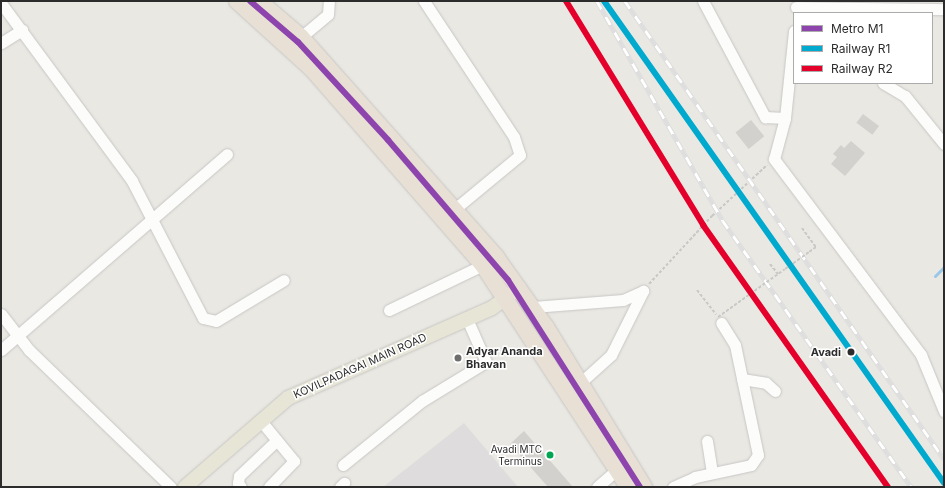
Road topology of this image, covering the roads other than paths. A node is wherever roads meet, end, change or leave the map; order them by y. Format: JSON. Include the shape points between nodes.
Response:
{"nodes":[{"id":1,"x":237,"y":1,"type":"edge"},
{"id":2,"x":258,"y":1,"type":"edge"},
{"id":3,"x":329,"y":1,"type":"edge"},
{"id":4,"x":424,"y":1,"type":"edge"},
{"id":5,"x":703,"y":1,"type":"edge"},
{"id":6,"x":1,"y":3,"type":"edge"},
{"id":7,"x":796,"y":7,"type":"edge"},
{"id":8,"x":944,"y":9,"type":"edge"},
{"id":9,"x":22,"y":30,"type":"junction"},
{"id":10,"x":301,"y":37,"type":"junction"},
{"id":11,"x":793,"y":42,"type":"edge"},
{"id":12,"x":1,"y":43,"type":"edge"},
{"id":13,"x":885,"y":84,"type":"edge"},
{"id":14,"x":785,"y":118,"type":"junction"},
{"id":15,"x":944,"y":144,"type":"edge"},
{"id":16,"x":227,"y":154,"type":"dead end"},
{"id":17,"x":449,"y":214,"type":"junction"},
{"id":18,"x":152,"y":220,"type":"junction"},
{"id":19,"x":490,"y":261,"type":"junction"},
{"id":20,"x":284,"y":280,"type":"dead end"},
{"id":21,"x":519,"y":288,"type":"junction"},
{"id":22,"x":506,"y":299,"type":"junction"},
{"id":23,"x":534,"y":307,"type":"junction"},
{"id":24,"x":389,"y":310,"type":"dead end"},
{"id":25,"x":1,"y":314,"type":"edge"},
{"id":26,"x":468,"y":319,"type":"junction"},
{"id":27,"x":720,"y":320,"type":"road end"},
{"id":28,"x":18,"y":336,"type":"junction"},
{"id":29,"x":1,"y":350,"type":"edge"},
{"id":30,"x":742,"y":379,"type":"junction"},
{"id":31,"x":580,"y":383,"type":"junction"},
{"id":32,"x":775,"y":391,"type":"dead end"},
{"id":33,"x":944,"y":411,"type":"edge"},
{"id":34,"x":261,"y":421,"type":"junction"},
{"id":35,"x":277,"y":440,"type":"junction"},
{"id":36,"x":707,"y":440,"type":"dead end"},
{"id":37,"x":343,"y":465,"type":"dead end"},
{"id":38,"x":622,"y":466,"type":"junction"},
{"id":39,"x":712,"y":473,"type":"junction"},
{"id":40,"x":676,"y":485,"type":"edge"},
{"id":41,"x":188,"y":486,"type":"edge"},
{"id":42,"x":171,"y":487,"type":"edge"},
{"id":43,"x":241,"y":487,"type":"edge"},
{"id":44,"x":269,"y":487,"type":"edge"},
{"id":45,"x":597,"y":487,"type":"edge"},
{"id":46,"x":628,"y":487,"type":"edge"},
{"id":47,"x":644,"y":487,"type":"edge"}],
"edges":[{"from":1,"to":17,"type":"highway","via":[[312,70]]},
{"from":2,"to":10,"type":"highway"},
{"from":3,"to":10,"type":"street","via":[[328,14]]},
{"from":4,"to":17,"type":"street","via":[[514,137],[520,155]]},
{"from":5,"to":14,"type":"street","via":[[765,117]]},
{"from":6,"to":9,"type":"street"},
{"from":7,"to":8,"type":"street"},
{"from":9,"to":12,"type":"street"},
{"from":9,"to":18,"type":"street","via":[[132,181]]},
{"from":10,"to":17,"type":"highway"},
{"from":11,"to":14,"type":"street"},
{"from":13,"to":15,"type":"street","via":[[905,96]]},
{"from":14,"to":33,"type":"street","via":[[774,160],[921,355]]},
{"from":16,"to":18,"type":"street"},
{"from":17,"to":19,"type":"highway"},
{"from":18,"to":20,"type":"street","via":[[192,300],[203,318],[209,322],[216,321]]},
{"from":18,"to":28,"type":"street"},
{"from":19,"to":21,"type":"highway"},
{"from":19,"to":22,"type":"highway"},
{"from":19,"to":24,"type":"street"},
{"from":21,"to":22,"type":"main road","name":"KOVILPADAGAI MAIN ROAD"},
{"from":21,"to":23,"type":"highway"},
{"from":22,"to":26,"type":"main road","name":"KOVILPADAGAI MAIN ROAD"},
{"from":22,"to":38,"type":"highway"},
{"from":23,"to":31,"type":"highway"},
{"from":23,"to":31,"type":"street","via":[[623,300],[643,291],[611,355]]},
{"from":25,"to":28,"type":"street"},
{"from":26,"to":34,"type":"main road","name":"KOVILPADAGAI MAIN ROAD","via":[[288,398]]},
{"from":26,"to":37,"type":"street","via":[[486,362],[422,401]]},
{"from":27,"to":30,"type":"street","via":[[735,345]]},
{"from":28,"to":29,"type":"street"},
{"from":28,"to":42,"type":"street"},
{"from":30,"to":32,"type":"street","via":[[766,383]]},
{"from":30,"to":39,"type":"street","via":[[758,455],[751,465]]},
{"from":31,"to":38,"type":"highway"},
{"from":34,"to":35,"type":"street"},
{"from":34,"to":41,"type":"main road","name":"KOVILPADAGAI MAIN ROAD"},
{"from":35,"to":43,"type":"street","via":[[239,476],[238,482]]},
{"from":35,"to":44,"type":"street","via":[[294,462]]},
{"from":36,"to":39,"type":"street"},
{"from":38,"to":45,"type":"street"},
{"from":38,"to":46,"type":"highway"},
{"from":38,"to":47,"type":"highway"},
{"from":39,"to":40,"type":"street","via":[[695,476]]}]}
